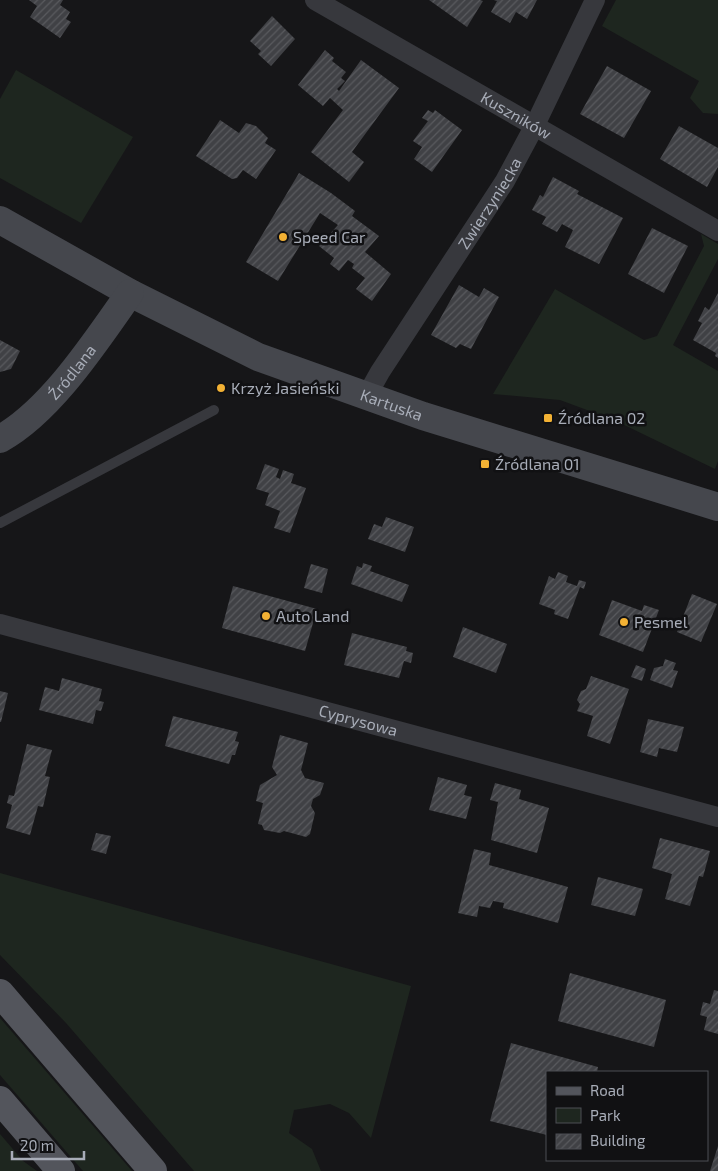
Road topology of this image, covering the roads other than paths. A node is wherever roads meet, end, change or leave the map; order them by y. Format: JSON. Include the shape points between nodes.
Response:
{"nodes":[{"id":1,"x":315,"y":0,"type":"edge"},
{"id":2,"x":595,"y":0,"type":"edge"},
{"id":3,"x":535,"y":125,"type":"junction"},
{"id":4,"x":0,"y":220,"type":"edge"},
{"id":5,"x":718,"y":231,"type":"edge"},
{"id":6,"x":130,"y":293,"type":"junction"},
{"id":7,"x":366,"y":397,"type":"junction"},
{"id":8,"x":214,"y":410,"type":"dead end"},
{"id":9,"x":0,"y":439,"type":"edge"},
{"id":10,"x":718,"y":507,"type":"edge"},
{"id":11,"x":0,"y":523,"type":"edge"},
{"id":12,"x":0,"y":624,"type":"edge"},
{"id":13,"x":718,"y":817,"type":"edge"},
{"id":14,"x":0,"y":993,"type":"edge"},
{"id":15,"x":0,"y":1100,"type":"edge"},
{"id":16,"x":61,"y":1171,"type":"edge"},
{"id":17,"x":153,"y":1171,"type":"edge"}],
"edges":[{"from":1,"to":3,"type":"street","name":"Kuszników"},
{"from":2,"to":3,"type":"street","name":"Zwierzyniecka"},
{"from":3,"to":5,"type":"street","name":"Kuszników"},
{"from":3,"to":7,"type":"street","name":"Zwierzyniecka","via":[[505,182]]},
{"from":4,"to":6,"type":"street","name":"Kartuska"},
{"from":6,"to":7,"type":"street","name":"Kartuska","via":[[258,357]]},
{"from":6,"to":9,"type":"street","name":"Źródlana","via":[[67,378],[16,430]]},
{"from":7,"to":10,"type":"street","name":"Kartuska"},
{"from":8,"to":11,"type":"lane"},
{"from":12,"to":13,"type":"street","name":"Cyprysowa"},
{"from":14,"to":17,"type":"main road"},
{"from":15,"to":16,"type":"main road"}]}
